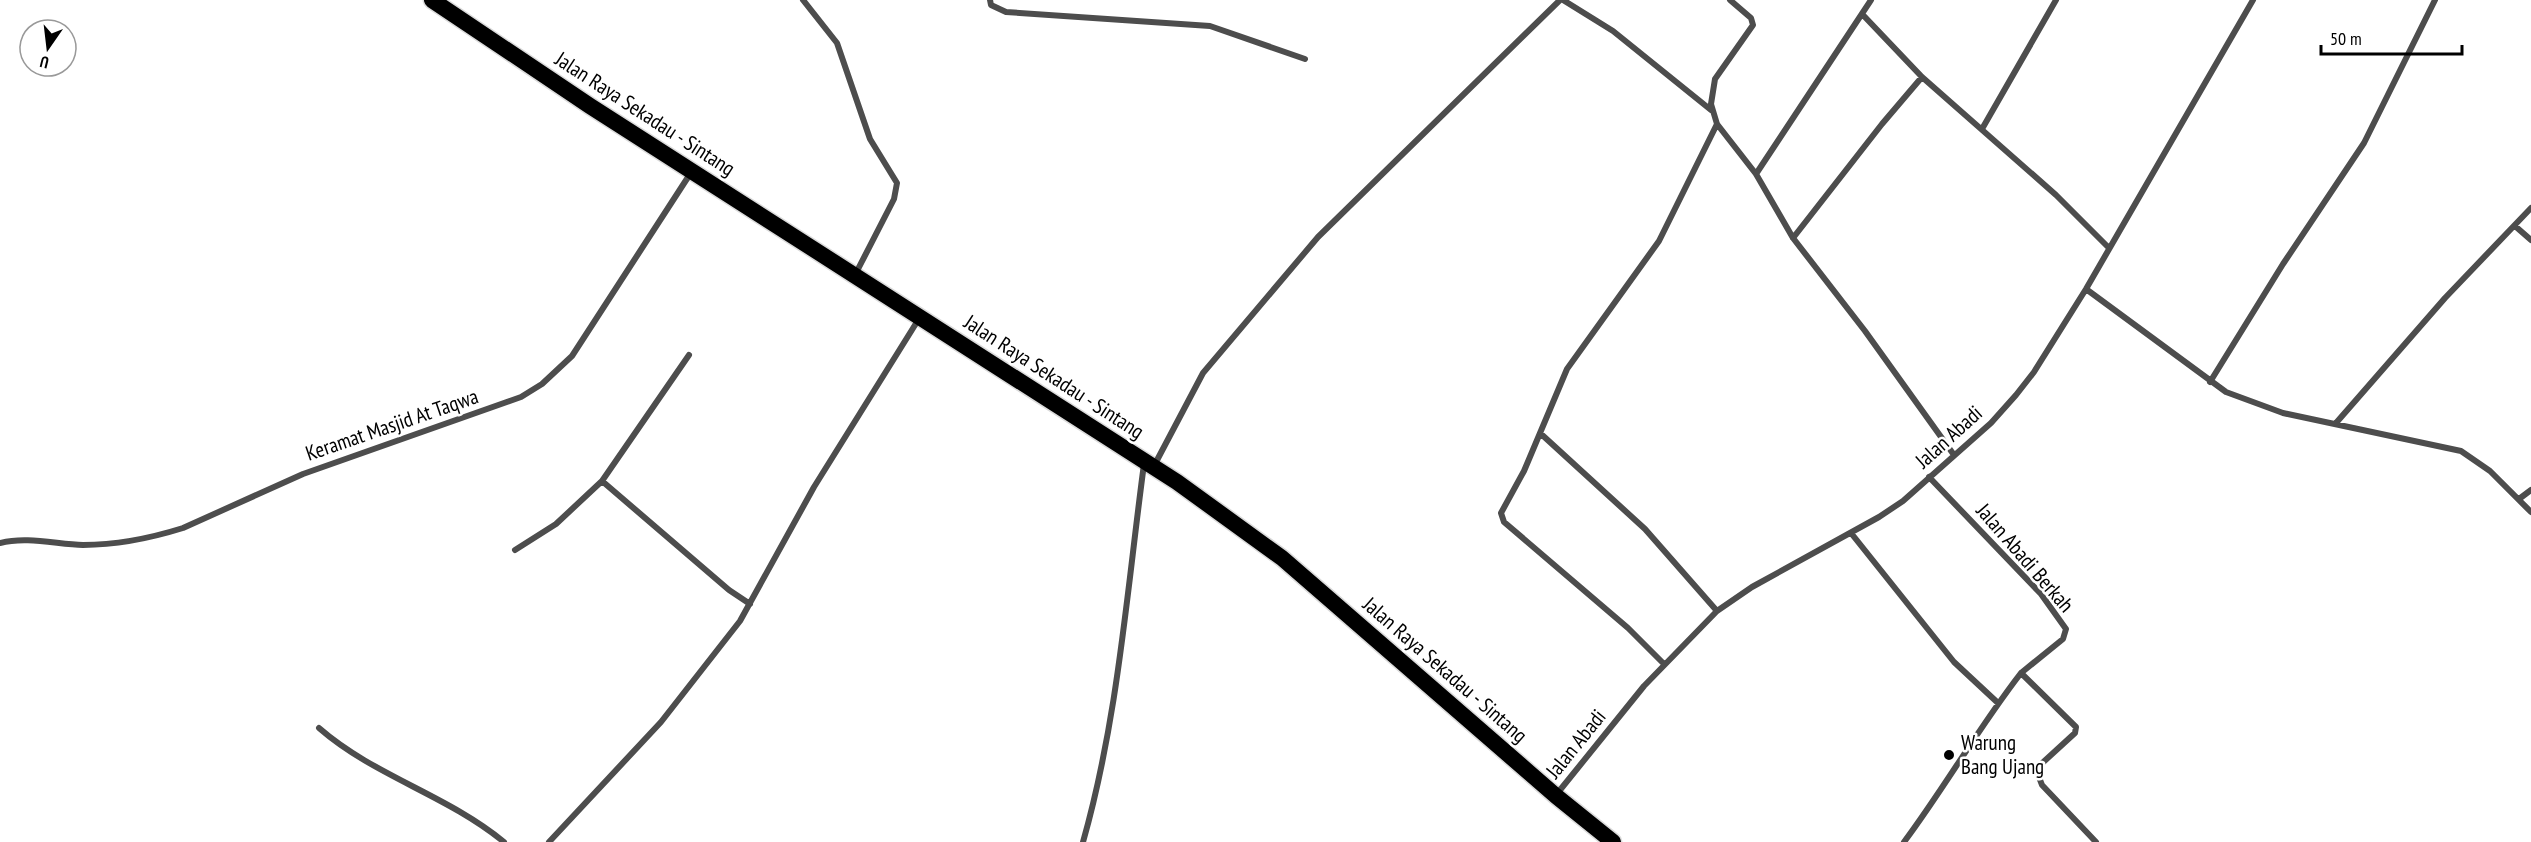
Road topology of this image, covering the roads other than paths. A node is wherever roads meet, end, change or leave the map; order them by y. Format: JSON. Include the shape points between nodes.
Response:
{"nodes":[{"id":1,"x":432,"y":0,"type":"edge"},
{"id":2,"x":803,"y":0,"type":"edge"},
{"id":3,"x":990,"y":0,"type":"edge"},
{"id":4,"x":1562,"y":0,"type":"edge"},
{"id":5,"x":1730,"y":0,"type":"edge"},
{"id":6,"x":1871,"y":0,"type":"edge"},
{"id":7,"x":2056,"y":0,"type":"edge"},
{"id":8,"x":2253,"y":0,"type":"edge"},
{"id":9,"x":2435,"y":0,"type":"edge"},
{"id":10,"x":1863,"y":15,"type":"junction"},
{"id":11,"x":1305,"y":59,"type":"dead end"},
{"id":12,"x":1922,"y":76,"type":"junction"},
{"id":13,"x":1712,"y":110,"type":"junction"},
{"id":14,"x":1717,"y":124,"type":"junction"},
{"id":15,"x":1982,"y":129,"type":"junction"},
{"id":16,"x":692,"y":171,"type":"junction"},
{"id":17,"x":1756,"y":174,"type":"junction"},
{"id":18,"x":2531,"y":208,"type":"edge"},
{"id":19,"x":2515,"y":226,"type":"junction"},
{"id":20,"x":1793,"y":238,"type":"junction"},
{"id":21,"x":2531,"y":240,"type":"edge"},
{"id":22,"x":2109,"y":248,"type":"junction"},
{"id":23,"x":854,"y":276,"type":"junction"},
{"id":24,"x":2086,"y":289,"type":"junction"},
{"id":25,"x":920,"y":317,"type":"junction"},
{"id":26,"x":689,"y":355,"type":"dead end"},
{"id":27,"x":2210,"y":382,"type":"junction"},
{"id":28,"x":2336,"y":423,"type":"junction"},
{"id":29,"x":1540,"y":433,"type":"junction"},
{"id":30,"x":1954,"y":455,"type":"junction"},
{"id":31,"x":1149,"y":465,"type":"junction"},
{"id":32,"x":1929,"y":477,"type":"junction"},
{"id":33,"x":602,"y":481,"type":"junction"},
{"id":34,"x":2531,"y":490,"type":"edge"},
{"id":35,"x":2519,"y":499,"type":"junction"},
{"id":36,"x":2531,"y":513,"type":"edge"},
{"id":37,"x":1851,"y":533,"type":"junction"},
{"id":38,"x":0,"y":543,"type":"edge"},
{"id":39,"x":515,"y":550,"type":"dead end"},
{"id":40,"x":750,"y":604,"type":"junction"},
{"id":41,"x":1717,"y":611,"type":"junction"},
{"id":42,"x":1664,"y":664,"type":"junction"},
{"id":43,"x":2021,"y":673,"type":"junction"},
{"id":44,"x":1998,"y":703,"type":"junction"},
{"id":45,"x":319,"y":728,"type":"dead end"},
{"id":46,"x":1556,"y":796,"type":"junction"},
{"id":47,"x":504,"y":842,"type":"edge"},
{"id":48,"x":549,"y":842,"type":"edge"},
{"id":49,"x":1083,"y":842,"type":"edge"},
{"id":50,"x":1613,"y":842,"type":"edge"},
{"id":51,"x":1904,"y":842,"type":"edge"},
{"id":52,"x":2096,"y":842,"type":"edge"}],
"edges":[{"from":1,"to":16,"type":"highway","name":"Jalan Raya Sekadau - Sintang"},
{"from":2,"to":23,"type":"street","via":[[837,43],[870,139],[897,183],[894,199]]},
{"from":3,"to":11,"type":"street","via":[[991,5],[1006,12],[1209,26]]},
{"from":4,"to":13,"type":"street","via":[[1613,31]]},
{"from":4,"to":31,"type":"street","via":[[1318,237],[1203,373]]},
{"from":5,"to":13,"type":"street","via":[[1751,18],[1753,27],[1715,79]]},
{"from":6,"to":10,"type":"street"},
{"from":7,"to":15,"type":"street"},
{"from":8,"to":22,"type":"street","name":"Jalan Abadi"},
{"from":9,"to":27,"type":"street","via":[[2364,143]]},
{"from":10,"to":12,"type":"street"},
{"from":10,"to":17,"type":"street"},
{"from":12,"to":15,"type":"street"},
{"from":12,"to":20,"type":"street"},
{"from":13,"to":14,"type":"street"},
{"from":14,"to":17,"type":"street"},
{"from":14,"to":29,"type":"street","via":[[1659,241],[1567,369]]},
{"from":15,"to":22,"type":"street"},
{"from":16,"to":23,"type":"highway","name":"Jalan Raya Sekadau - Sintang"},
{"from":16,"to":38,"type":"street","name":"Keramat Masjid At Taqwa","via":[[572,356],[542,384],[521,397],[303,474],[166,533],[92,544]]},
{"from":17,"to":20,"type":"street"},
{"from":18,"to":19,"type":"street"},
{"from":19,"to":21,"type":"street"},
{"from":19,"to":28,"type":"street","via":[[2445,298]]},
{"from":20,"to":30,"type":"street"},
{"from":22,"to":24,"type":"street","name":"Jalan Abadi"},
{"from":23,"to":25,"type":"highway","name":"Jalan Raya Sekadau - Sintang"},
{"from":24,"to":27,"type":"street"},
{"from":24,"to":30,"type":"street","name":"Jalan Abadi","via":[[2022,388],[1991,423]]},
{"from":25,"to":31,"type":"highway","name":"Jalan Raya Sekadau - Sintang"},
{"from":25,"to":40,"type":"street","via":[[809,494]]},
{"from":26,"to":33,"type":"street"},
{"from":27,"to":28,"type":"street","via":[[2235,396],[2283,413]]},
{"from":28,"to":35,"type":"street","via":[[2461,451],[2490,471]]},
{"from":29,"to":41,"type":"street","via":[[1645,529]]},
{"from":29,"to":42,"type":"street","via":[[1501,518]]},
{"from":30,"to":32,"type":"street","name":"Jalan Abadi"},
{"from":31,"to":46,"type":"highway","name":"Jalan Raya Sekadau - Sintang","via":[[1282,558]]},
{"from":31,"to":49,"type":"street","via":[[1100,778]]},
{"from":32,"to":37,"type":"street","name":"Jalan Abadi","via":[[1903,501]]},
{"from":32,"to":43,"type":"street","name":"Jalan Abadi Berkah","via":[[2041,594],[2066,629],[2062,639]]},
{"from":33,"to":39,"type":"street","via":[[556,524]]},
{"from":33,"to":40,"type":"street"},
{"from":34,"to":35,"type":"street"},
{"from":35,"to":36,"type":"street"},
{"from":37,"to":41,"type":"street","name":"Jalan Abadi"},
{"from":37,"to":44,"type":"street","via":[[1954,662]]},
{"from":40,"to":48,"type":"street","via":[[661,722]]},
{"from":41,"to":42,"type":"street","name":"Jalan Abadi"},
{"from":42,"to":46,"type":"street","name":"Jalan Abadi"},
{"from":43,"to":44,"type":"street"},
{"from":43,"to":52,"type":"street","via":[[2076,727],[2075,733],[2037,772],[2042,785]]},
{"from":44,"to":51,"type":"street"},
{"from":45,"to":47,"type":"street","via":[[353,754],[470,816]]},
{"from":46,"to":50,"type":"highway","name":"Jalan Raya Sekadau - Sintang"}]}
